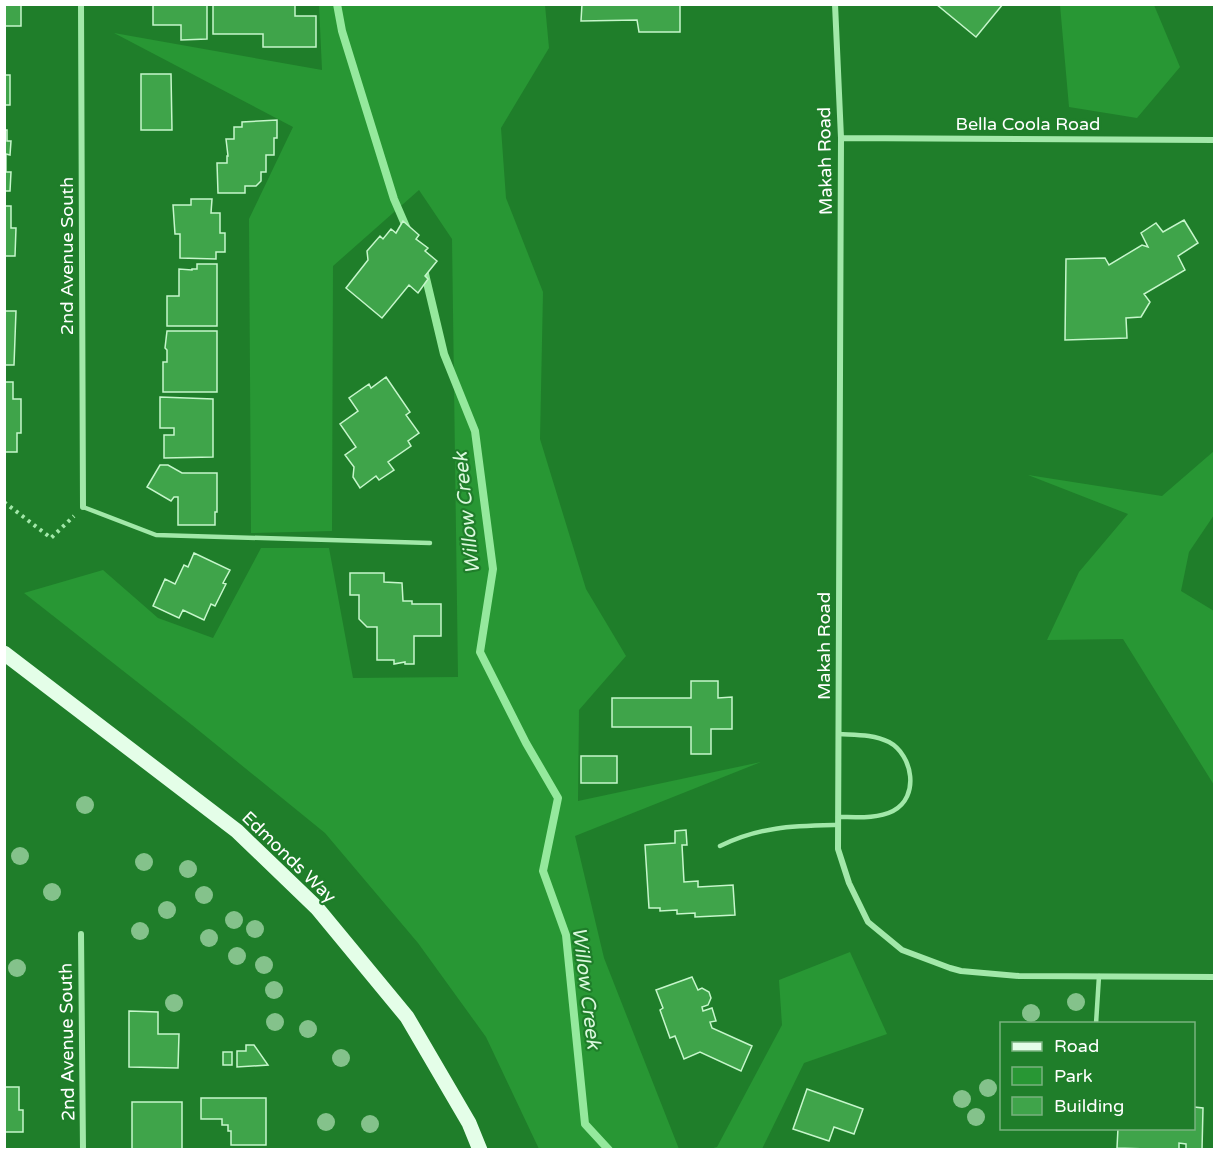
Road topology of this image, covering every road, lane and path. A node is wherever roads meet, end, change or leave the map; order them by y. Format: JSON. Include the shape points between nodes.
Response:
{"nodes":[{"id":1,"x":81,"y":4,"type":"edge"},
{"id":2,"x":835,"y":4,"type":"edge"},
{"id":3,"x":841,"y":138,"type":"junction"},
{"id":4,"x":1215,"y":140,"type":"edge"},
{"id":5,"x":4,"y":502,"type":"edge"},
{"id":6,"x":83,"y":507,"type":"junction"},
{"id":7,"x":430,"y":543,"type":"dead end"},
{"id":8,"x":4,"y":653,"type":"edge"},
{"id":9,"x":839,"y":734,"type":"junction"},
{"id":10,"x":838,"y":817,"type":"junction"},
{"id":11,"x":838,"y":825,"type":"junction"},
{"id":12,"x":720,"y":846,"type":"dead end"},
{"id":13,"x":81,"y":934,"type":"dead end"},
{"id":14,"x":1099,"y":976,"type":"junction"},
{"id":15,"x":1215,"y":977,"type":"edge"},
{"id":16,"x":1096,"y":1022,"type":"edge"},
{"id":17,"x":83,"y":1149,"type":"edge"},
{"id":18,"x":480,"y":1149,"type":"edge"}],
"edges":[{"from":1,"to":6,"type":"street","name":"2nd Avenue South"},
{"from":2,"to":3,"type":"street","name":"Makah Road"},
{"from":3,"to":4,"type":"street","name":"Bella Coola Road"},
{"from":3,"to":9,"type":"street","name":"Makah Road"},
{"from":5,"to":6,"type":"path","via":[[51,538]]},
{"from":6,"to":7,"type":"lane","via":[[156,535]]},
{"from":8,"to":18,"type":"main road","name":"Edmonds Way","via":[[237,831],[318,908],[407,1017]]},
{"from":9,"to":10,"type":"street","name":"Makah Road"},
{"from":9,"to":10,"type":"lane","via":[[875,737],[891,743],[909,766],[910,784],[906,800],[894,811]]},
{"from":10,"to":11,"type":"street","name":"Makah Road"},
{"from":11,"to":12,"type":"lane","via":[[779,827],[740,836]]},
{"from":11,"to":14,"type":"street","name":"Makah Road","via":[[838,849],[856,899],[868,922],[902,950],[961,971],[1008,976]]},
{"from":13,"to":17,"type":"street","name":"2nd Avenue South"},
{"from":14,"to":15,"type":"street","name":"Makah Road"},
{"from":14,"to":16,"type":"lane"}]}
